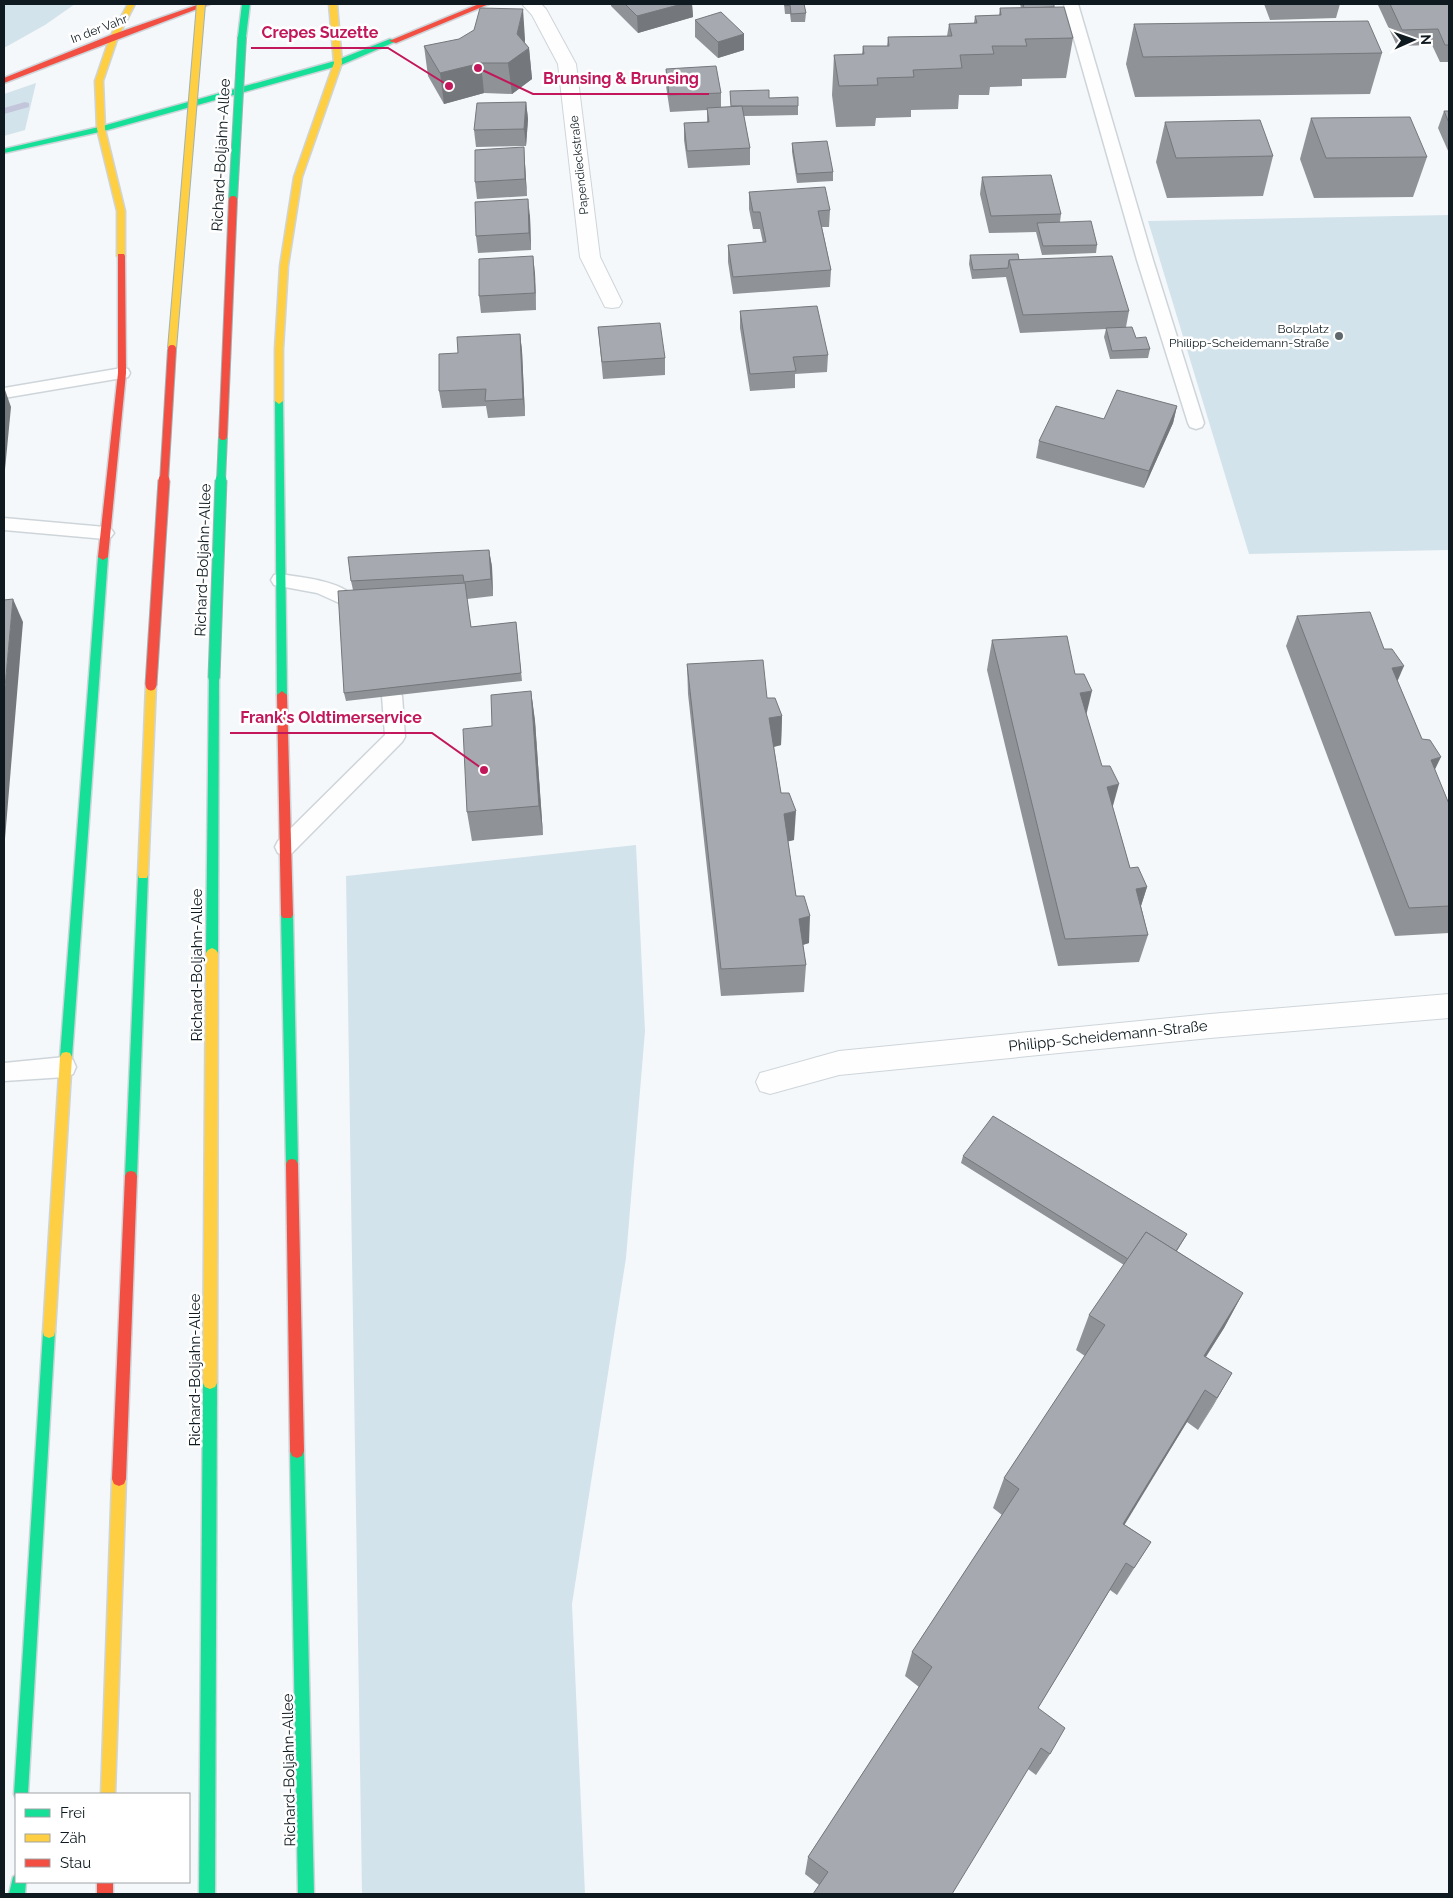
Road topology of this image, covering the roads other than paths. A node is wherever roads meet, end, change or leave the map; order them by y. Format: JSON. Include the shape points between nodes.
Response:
{"nodes":[{"id":1,"x":131,"y":4,"type":"edge"},
{"id":2,"x":201,"y":4,"type":"edge"},
{"id":3,"x":206,"y":4,"type":"edge"},
{"id":4,"x":246,"y":4,"type":"edge"},
{"id":5,"x":333,"y":4,"type":"edge"},
{"id":6,"x":485,"y":4,"type":"edge"},
{"id":7,"x":531,"y":4,"type":"edge"},
{"id":8,"x":1071,"y":4,"type":"edge"},
{"id":9,"x":114,"y":37,"type":"junction"},
{"id":10,"x":338,"y":63,"type":"junction"},
{"id":11,"x":4,"y":81,"type":"edge"},
{"id":12,"x":101,"y":129,"type":"junction"},
{"id":13,"x":4,"y":151,"type":"edge"},
{"id":14,"x":612,"y":302,"type":"dead end"},
{"id":15,"x":122,"y":373,"type":"junction"},
{"id":16,"x":4,"y":392,"type":"edge"},
{"id":17,"x":1196,"y":423,"type":"dead end"},
{"id":18,"x":4,"y":524,"type":"edge"},
{"id":19,"x":106,"y":533,"type":"junction"},
{"id":20,"x":280,"y":580,"type":"junction"},
{"id":21,"x":346,"y":599,"type":"edge"},
{"id":22,"x":392,"y":696,"type":"edge"},
{"id":23,"x":286,"y":848,"type":"junction"},
{"id":24,"x":1449,"y":1006,"type":"edge"},
{"id":25,"x":65,"y":1067,"type":"junction"},
{"id":26,"x":4,"y":1072,"type":"edge"},
{"id":27,"x":770,"y":1082,"type":"dead end"},
{"id":28,"x":13,"y":1760,"type":"edge"},
{"id":29,"x":21,"y":1793,"type":"edge"},
{"id":30,"x":108,"y":1793,"type":"edge"},
{"id":31,"x":207,"y":1894,"type":"edge"},
{"id":32,"x":306,"y":1894,"type":"edge"}],
"edges":[{"from":1,"to":9,"type":"main road"},
{"from":2,"to":30,"type":"main road","name":"Richard-Boljahn-Allee","bridge":true,"via":[[176,283],[151,685]]},
{"from":3,"to":9,"type":"main road","name":"In der Vahr"},
{"from":4,"to":31,"type":"main road","name":"Richard-Boljahn-Allee","bridge":true,"via":[[229,278],[214,678]]},
{"from":5,"to":10,"type":"main road"},
{"from":6,"to":10,"type":"main road"},
{"from":7,"to":14,"type":"street","name":"Papendieckstraße","via":[[540,13],[567,64],[590,257]]},
{"from":8,"to":17,"type":"lane"},
{"from":9,"to":11,"type":"main road","name":"In der Vahr"},
{"from":9,"to":12,"type":"main road","via":[[99,81]]},
{"from":10,"to":12,"type":"main road"},
{"from":10,"to":20,"type":"main road","name":"Richard-Boljahn-Allee","via":[[298,177],[284,266],[279,349]]},
{"from":12,"to":13,"type":"main road"},
{"from":12,"to":15,"type":"main road","via":[[121,211]]},
{"from":15,"to":16,"type":"lane"},
{"from":15,"to":19,"type":"main road"},
{"from":18,"to":19,"type":"lane"},
{"from":19,"to":25,"type":"main road"},
{"from":20,"to":21,"type":"lane","via":[[321,587]]},
{"from":20,"to":23,"type":"main road","name":"Richard-Boljahn-Allee"},
{"from":22,"to":23,"type":"lane","via":[[395,737]]},
{"from":23,"to":32,"type":"main road","name":"Richard-Boljahn-Allee"},
{"from":24,"to":27,"type":"street","name":"Philipp-Scheidemann-Straße","via":[[839,1063]]},
{"from":25,"to":26,"type":"lane"},
{"from":25,"to":28,"type":"main road"},
{"from":28,"to":29,"type":"main road"}]}
